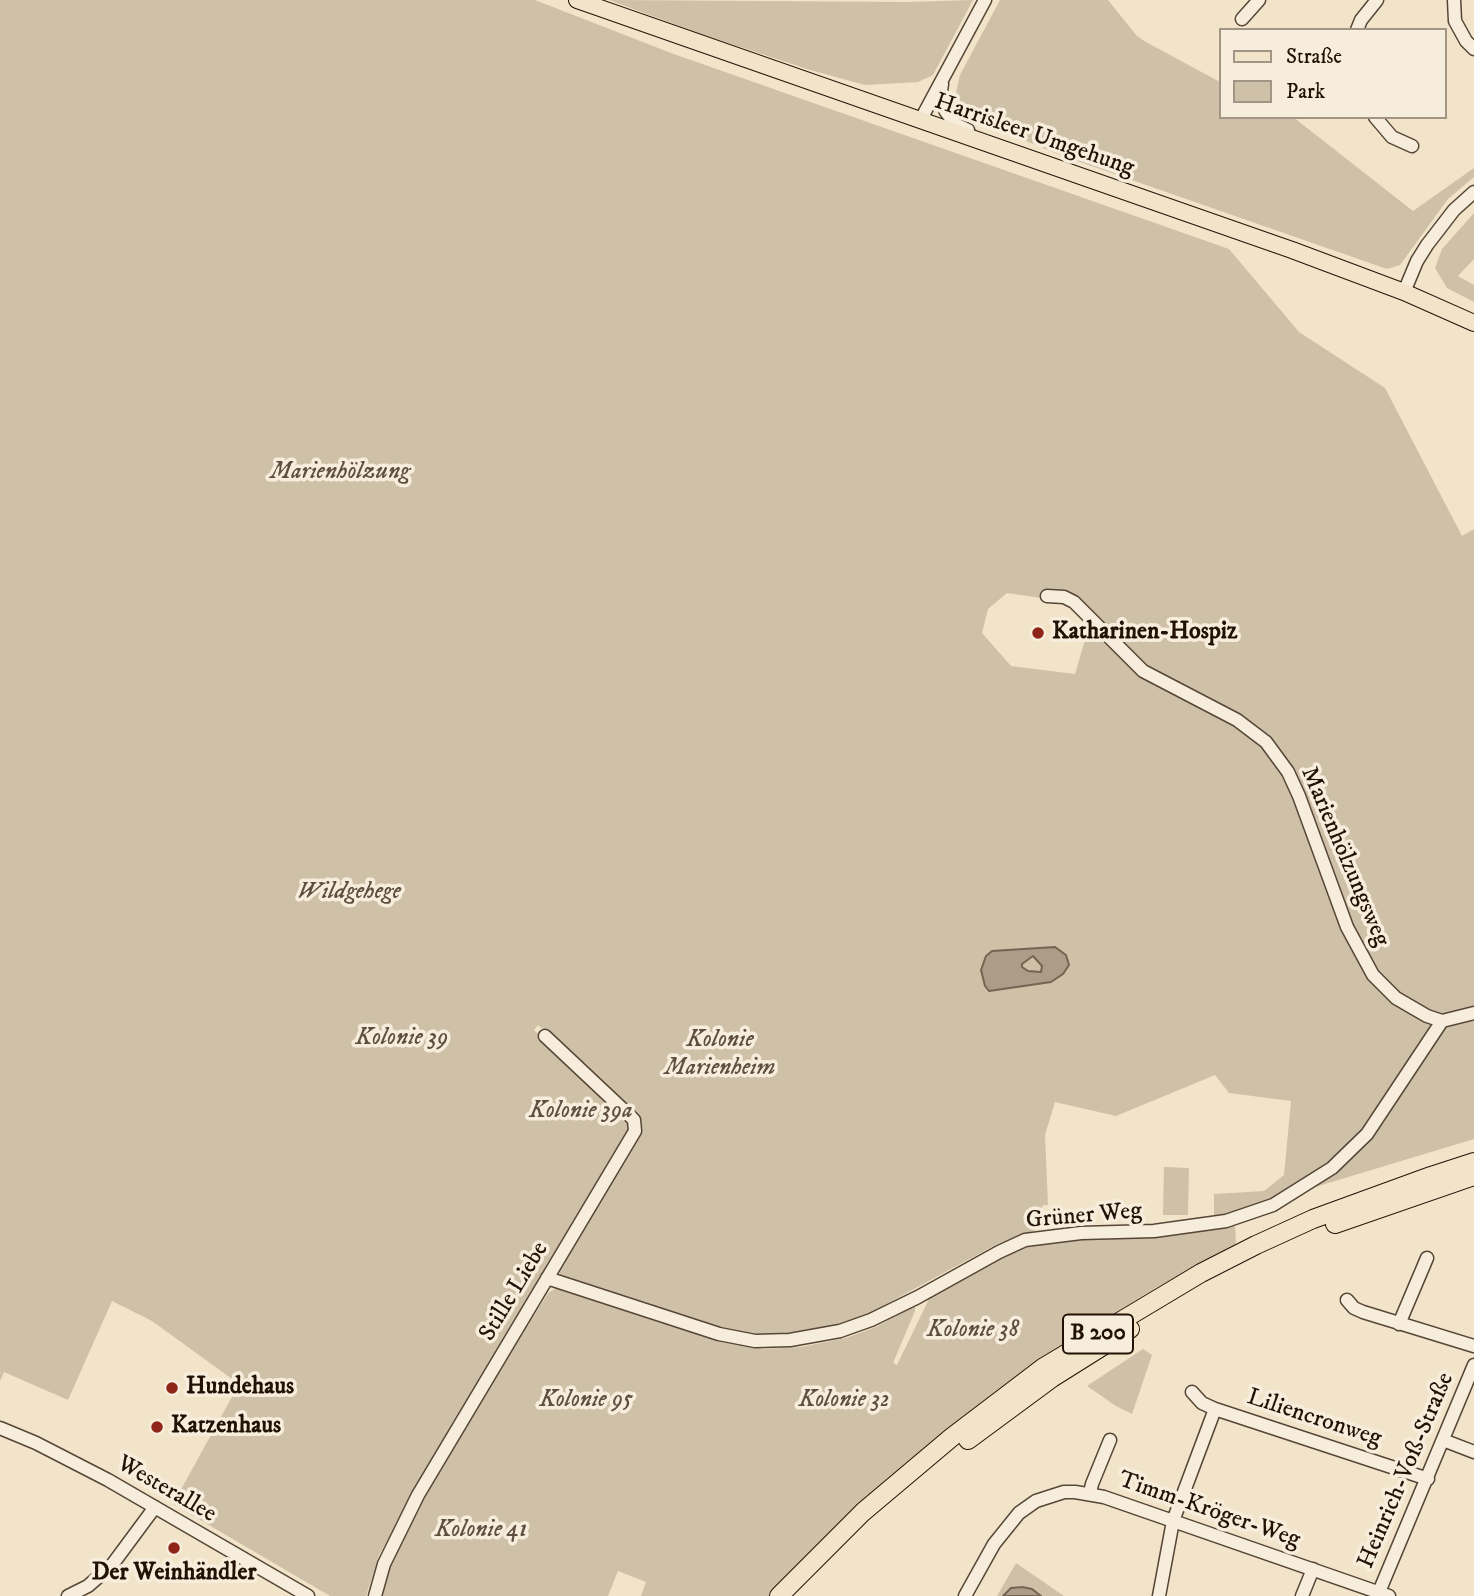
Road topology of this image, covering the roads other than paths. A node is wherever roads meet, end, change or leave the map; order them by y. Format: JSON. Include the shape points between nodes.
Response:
{"nodes":[{"id":1,"x":577,"y":0,"type":"edge"},
{"id":2,"x":985,"y":0,"type":"edge"},
{"id":3,"x":1259,"y":0,"type":"edge"},
{"id":4,"x":1377,"y":0,"type":"edge"},
{"id":5,"x":1454,"y":0,"type":"edge"},
{"id":6,"x":1242,"y":19,"type":"dead end"},
{"id":7,"x":1358,"y":28,"type":"edge"},
{"id":8,"x":1474,"y":49,"type":"edge"},
{"id":9,"x":944,"y":77,"type":"junction"},
{"id":10,"x":1377,"y":119,"type":"edge"},
{"id":11,"x":920,"y":121,"type":"junction"},
{"id":12,"x":1412,"y":146,"type":"dead end"},
{"id":13,"x":1026,"y":156,"type":"junction"},
{"id":14,"x":1474,"y":192,"type":"edge"},
{"id":15,"x":1404,"y":292,"type":"junction"},
{"id":16,"x":1474,"y":323,"type":"edge"},
{"id":17,"x":1047,"y":596,"type":"dead end"},
{"id":18,"x":1474,"y":1013,"type":"edge"},
{"id":19,"x":1442,"y":1021,"type":"junction"},
{"id":20,"x":545,"y":1036,"type":"dead end"},
{"id":21,"x":1474,"y":1162,"type":"edge"},
{"id":22,"x":1474,"y":1176,"type":"edge"},
{"id":23,"x":1427,"y":1258,"type":"dead end"},
{"id":24,"x":547,"y":1278,"type":"junction"},
{"id":25,"x":1347,"y":1300,"type":"dead end"},
{"id":26,"x":1399,"y":1324,"type":"junction"},
{"id":27,"x":1474,"y":1346,"type":"edge"},
{"id":28,"x":1474,"y":1365,"type":"edge"},
{"id":29,"x":1192,"y":1392,"type":"dead end"},
{"id":30,"x":1216,"y":1409,"type":"junction"},
{"id":31,"x":0,"y":1428,"type":"edge"},
{"id":32,"x":1110,"y":1440,"type":"dead end"},
{"id":33,"x":1443,"y":1440,"type":"junction"},
{"id":34,"x":1474,"y":1452,"type":"edge"},
{"id":35,"x":1428,"y":1479,"type":"junction"},
{"id":36,"x":1090,"y":1493,"type":"junction"},
{"id":37,"x":155,"y":1507,"type":"junction"},
{"id":38,"x":1172,"y":1521,"type":"junction"},
{"id":39,"x":1313,"y":1569,"type":"junction"},
{"id":40,"x":1384,"y":1594,"type":"edge"},
{"id":41,"x":68,"y":1596,"type":"edge"},
{"id":42,"x":308,"y":1596,"type":"edge"},
{"id":43,"x":375,"y":1596,"type":"edge"},
{"id":44,"x":779,"y":1596,"type":"edge"},
{"id":45,"x":794,"y":1596,"type":"edge"},
{"id":46,"x":965,"y":1596,"type":"edge"},
{"id":47,"x":1159,"y":1596,"type":"edge"},
{"id":48,"x":1302,"y":1596,"type":"edge"}],
"edges":[{"from":1,"to":11,"type":"main road","name":"Harrisleer Umgehung"},
{"from":2,"to":9,"type":"street"},
{"from":3,"to":6,"type":"street"},
{"from":4,"to":7,"type":"street"},
{"from":5,"to":8,"type":"street","via":[[1455,21]]},
{"from":9,"to":11,"type":"street"},
{"from":9,"to":13,"type":"street","via":[[942,104],[955,124]]},
{"from":10,"to":12,"type":"street","via":[[1392,137]]},
{"from":11,"to":13,"type":"main road","name":"Harrisleer Umgehung"},
{"from":13,"to":15,"type":"main road","name":"Harrisleer Umgehung"},
{"from":14,"to":15,"type":"street","via":[[1427,245]]},
{"from":15,"to":16,"type":"main road","name":"Harrisleer Umgehung"},
{"from":17,"to":19,"type":"street","name":"Marienhölzungsweg","via":[[1074,601],[1143,671],[1237,720],[1266,741],[1299,796],[1330,886],[1373,975],[1396,999]]},
{"from":18,"to":19,"type":"street"},
{"from":19,"to":24,"type":"street","name":"Grüner Weg","via":[[1367,1134],[1332,1168],[1273,1205],[1226,1221],[1025,1240],[871,1320],[790,1340],[719,1335]]},
{"from":20,"to":24,"type":"street","name":"Stille Liebe","via":[[636,1126]]},
{"from":21,"to":44,"type":"highway","number":"B 200","via":[[1313,1219],[1256,1245],[1200,1273],[1044,1367],[863,1512]]},
{"from":22,"to":45,"type":"highway","number":"B 200","via":[[1307,1235],[1205,1284],[1117,1337],[959,1447],[871,1520]]},
{"from":23,"to":26,"type":"street"},
{"from":24,"to":43,"type":"street","name":"Stille Liebe","via":[[418,1495],[384,1564]]},
{"from":25,"to":26,"type":"street","via":[[1354,1308]]},
{"from":26,"to":27,"type":"street"},
{"from":28,"to":33,"type":"street","name":"Heinrich-Voß-Straße"},
{"from":29,"to":30,"type":"street","name":"Liliencronweg"},
{"from":30,"to":35,"type":"street","name":"Liliencronweg"},
{"from":30,"to":38,"type":"street"},
{"from":31,"to":37,"type":"street","name":"Westerallee"},
{"from":32,"to":36,"type":"street","name":"Timm-Kröger-Weg"},
{"from":33,"to":34,"type":"street"},
{"from":33,"to":35,"type":"street","name":"Heinrich-Voß-Straße"},
{"from":35,"to":40,"type":"street","name":"Heinrich-Voß-Straße"},
{"from":36,"to":38,"type":"street","name":"Timm-Kröger-Weg"},
{"from":36,"to":46,"type":"street","name":"Timm-Kröger-Weg","via":[[1064,1492],[1026,1507],[994,1544]]},
{"from":37,"to":41,"type":"street","via":[[111,1565],[88,1586]]},
{"from":37,"to":42,"type":"street","name":"Westerallee"},
{"from":38,"to":39,"type":"street","name":"Timm-Kröger-Weg"},
{"from":38,"to":47,"type":"street"},
{"from":39,"to":40,"type":"street","name":"Timm-Kröger-Weg"},
{"from":39,"to":48,"type":"street"}]}
